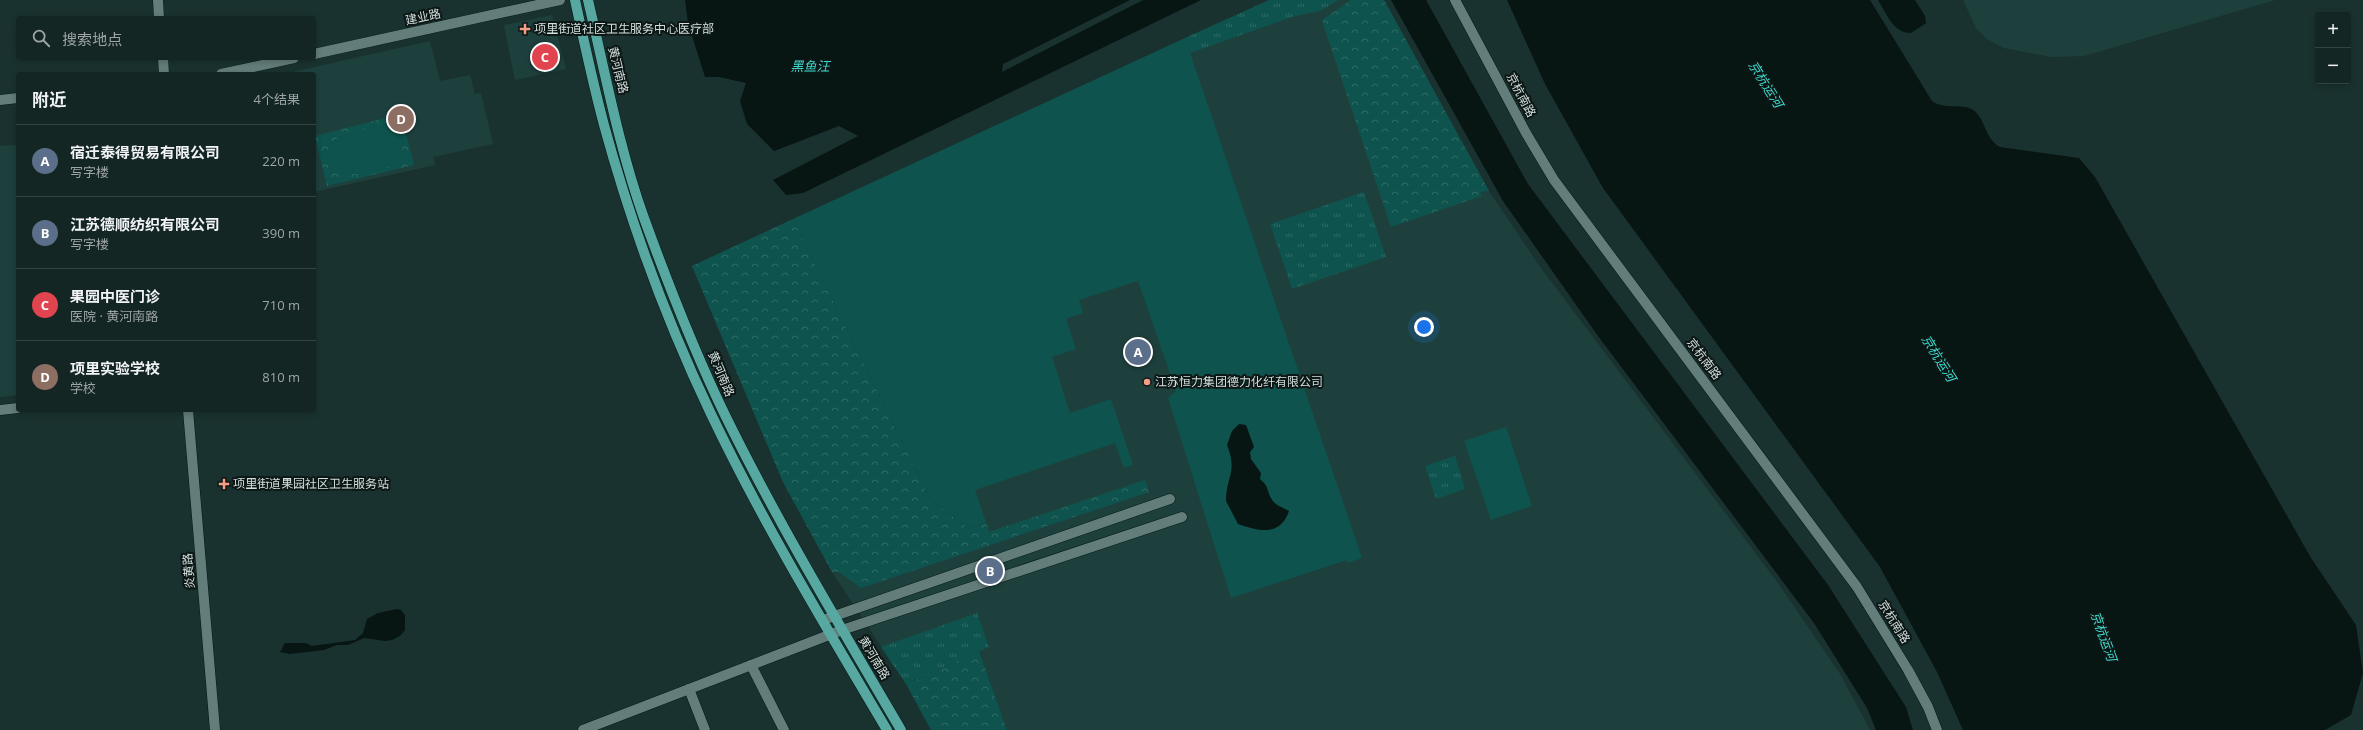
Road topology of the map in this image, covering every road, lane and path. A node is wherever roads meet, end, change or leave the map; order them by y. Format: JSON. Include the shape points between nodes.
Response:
{"nodes":[{"id":1,"x":158,"y":0,"type":"edge"},
{"id":2,"x":560,"y":0,"type":"edge"},
{"id":3,"x":575,"y":0,"type":"edge"},
{"id":4,"x":588,"y":0,"type":"edge"},
{"id":5,"x":1455,"y":0,"type":"edge"},
{"id":6,"x":159,"y":16,"type":"edge"},
{"id":7,"x":316,"y":54,"type":"edge"},
{"id":8,"x":163,"y":60,"type":"edge"},
{"id":9,"x":285,"y":60,"type":"edge"},
{"id":10,"x":164,"y":72,"type":"edge"},
{"id":11,"x":230,"y":72,"type":"edge"},
{"id":12,"x":16,"y":98,"type":"edge"},
{"id":13,"x":0,"y":100,"type":"edge"},
{"id":14,"x":16,"y":408,"type":"edge"},
{"id":15,"x":0,"y":410,"type":"edge"},
{"id":16,"x":188,"y":412,"type":"edge"},
{"id":17,"x":1170,"y":499,"type":"dead end"},
{"id":18,"x":1182,"y":517,"type":"dead end"},
{"id":19,"x":834,"y":616,"type":"junction"},
{"id":20,"x":823,"y":620,"type":"junction"},
{"id":21,"x":842,"y":630,"type":"junction"},
{"id":22,"x":830,"y":635,"type":"junction"},
{"id":23,"x":751,"y":666,"type":"junction"},
{"id":24,"x":689,"y":689,"type":"junction"},
{"id":25,"x":215,"y":730,"type":"edge"},
{"id":26,"x":583,"y":730,"type":"edge"},
{"id":27,"x":705,"y":730,"type":"edge"},
{"id":28,"x":784,"y":730,"type":"edge"},
{"id":29,"x":887,"y":730,"type":"edge"},
{"id":30,"x":901,"y":730,"type":"edge"},
{"id":31,"x":1937,"y":730,"type":"edge"}],
"edges":[{"from":1,"to":6,"type":"street"},
{"from":2,"to":7,"type":"street","name":"建业路"},
{"from":3,"to":20,"type":"main road","name":"黄河南路","via":[[604,124],[627,203],[662,298],[711,414],[780,546]]},
{"from":4,"to":19,"type":"main road","name":"黄河南路","via":[[642,210],[686,326],[727,420]]},
{"from":5,"to":31,"type":"street","name":"京杭南路","via":[[1554,180],[1857,587],[1908,670]]},
{"from":8,"to":10,"type":"street"},
{"from":9,"to":11,"type":"street"},
{"from":12,"to":13,"type":"street"},
{"from":14,"to":15,"type":"street"},
{"from":16,"to":25,"type":"street","name":"炎黄路"},
{"from":17,"to":19,"type":"street"},
{"from":18,"to":21,"type":"street"},
{"from":19,"to":20,"type":"street"},
{"from":19,"to":21,"type":"main road","name":"黄河南路"},
{"from":20,"to":22,"type":"main road","name":"黄河南路"},
{"from":21,"to":22,"type":"street"},
{"from":21,"to":30,"type":"main road","name":"黄河南路"},
{"from":22,"to":23,"type":"street"},
{"from":22,"to":29,"type":"main road","name":"黄河南路"},
{"from":23,"to":24,"type":"street"},
{"from":23,"to":28,"type":"street"},
{"from":24,"to":26,"type":"street"},
{"from":24,"to":27,"type":"street"}]}
